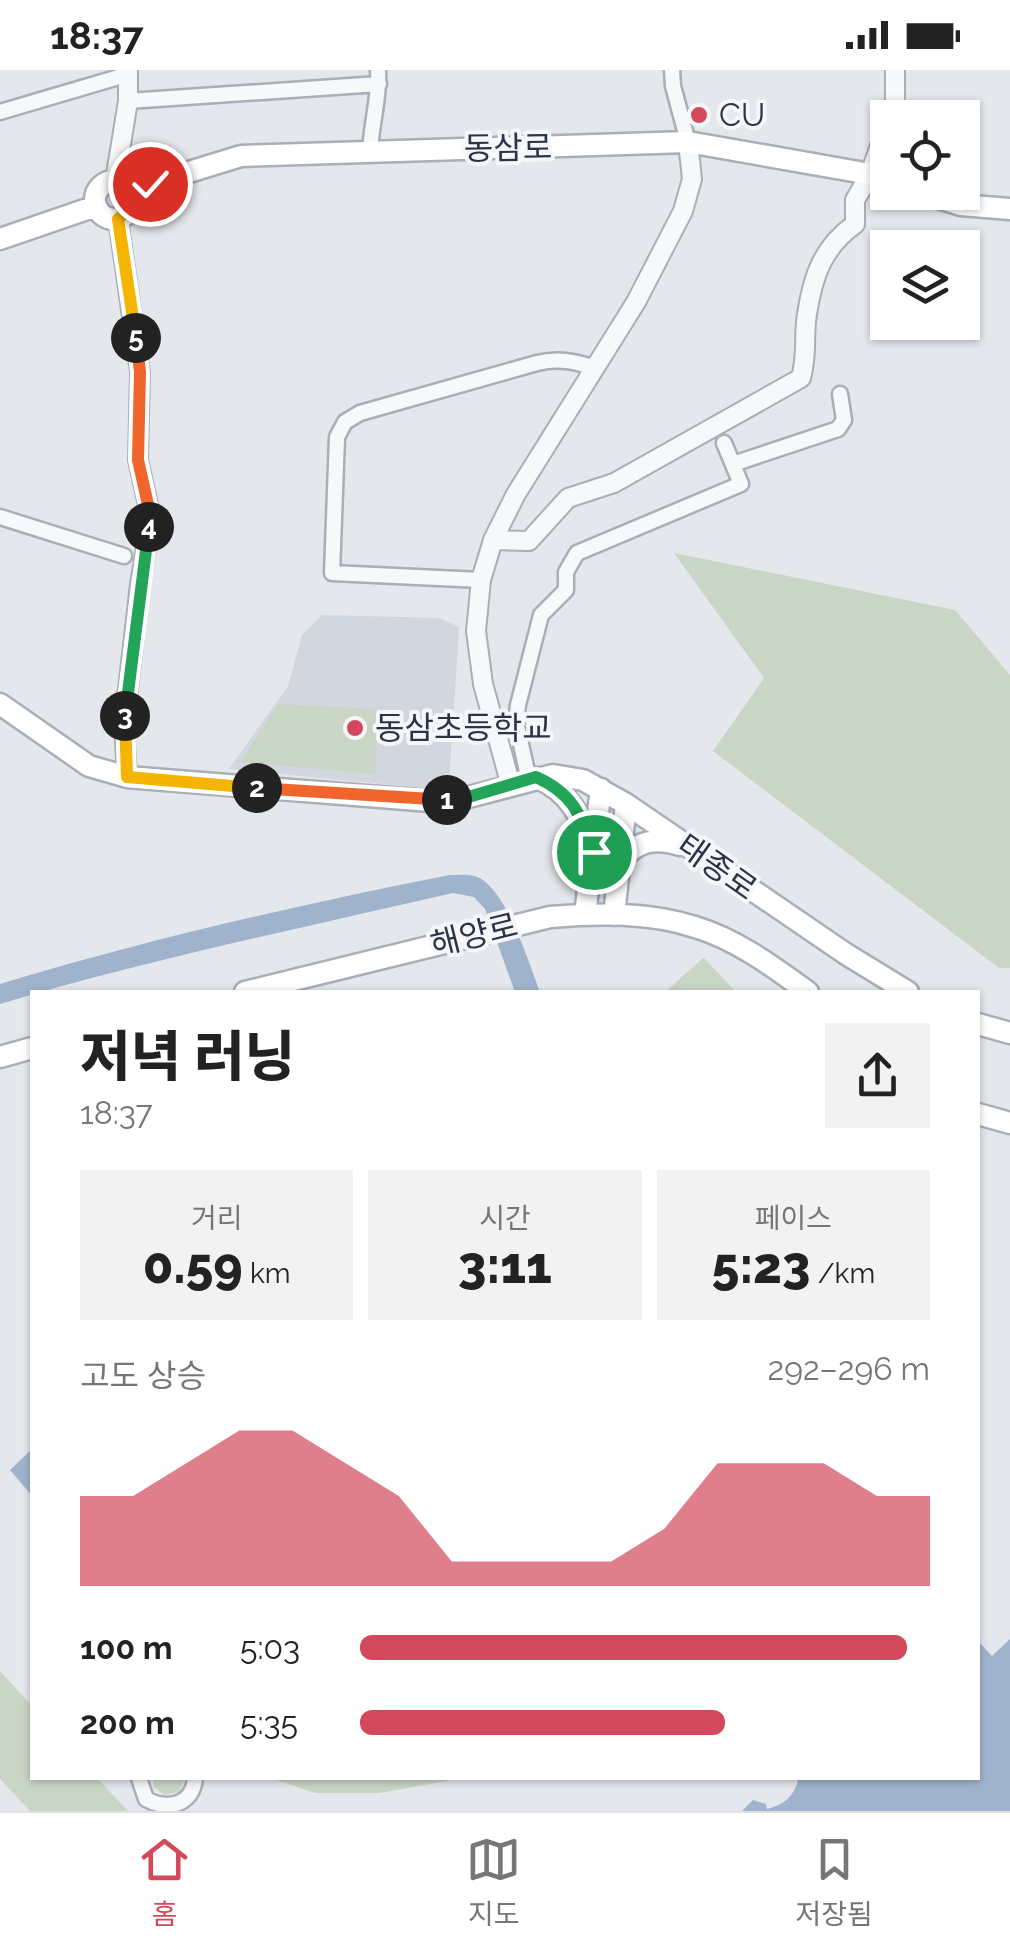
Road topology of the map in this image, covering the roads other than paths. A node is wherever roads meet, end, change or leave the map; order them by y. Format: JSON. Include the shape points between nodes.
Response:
{"nodes":[{"id":1,"x":672,"y":70,"type":"edge"},
{"id":2,"x":895,"y":70,"type":"edge"},
{"id":3,"x":128,"y":72,"type":"edge"},
{"id":4,"x":379,"y":77,"type":"edge"},
{"id":5,"x":896,"y":100,"type":"edge"},
{"id":6,"x":128,"y":101,"type":"junction"},
{"id":7,"x":0,"y":112,"type":"edge"},
{"id":8,"x":688,"y":142,"type":"junction"},
{"id":9,"x":370,"y":153,"type":"junction"},
{"id":10,"x":870,"y":175,"type":"edge"},
{"id":11,"x":129,"y":181,"type":"junction"},
{"id":12,"x":870,"y":186,"type":"edge"},
{"id":13,"x":96,"y":206,"type":"junction"},
{"id":14,"x":980,"y":207,"type":"edge"},
{"id":15,"x":1010,"y":209,"type":"edge"},
{"id":16,"x":118,"y":219,"type":"junction"},
{"id":17,"x":0,"y":239,"type":"edge"},
{"id":18,"x":595,"y":368,"type":"junction"},
{"id":19,"x":840,"y":394,"type":"dead end"},
{"id":20,"x":724,"y":443,"type":"dead end"},
{"id":21,"x":733,"y":464,"type":"junction"},
{"id":22,"x":0,"y":517,"type":"edge"},
{"id":23,"x":493,"y":540,"type":"junction"},
{"id":24,"x":124,"y":556,"type":"dead end"},
{"id":25,"x":480,"y":580,"type":"junction"},
{"id":26,"x":0,"y":704,"type":"edge"},
{"id":27,"x":127,"y":777,"type":"junction"},
{"id":28,"x":525,"y":781,"type":"junction"},
{"id":29,"x":601,"y":789,"type":"junction"},
{"id":30,"x":626,"y":804,"type":"junction"},
{"id":31,"x":686,"y":848,"type":"junction"},
{"id":32,"x":594,"y":852,"type":"junction"},
{"id":33,"x":620,"y":860,"type":"junction"},
{"id":34,"x":585,"y":914,"type":"junction"},
{"id":35,"x":614,"y":915,"type":"junction"},
{"id":36,"x":253,"y":990,"type":"edge"},
{"id":37,"x":805,"y":990,"type":"edge"},
{"id":38,"x":905,"y":990,"type":"edge"},
{"id":39,"x":980,"y":1025,"type":"edge"},
{"id":40,"x":1010,"y":1033,"type":"edge"},
{"id":41,"x":30,"y":1049,"type":"edge"},
{"id":42,"x":0,"y":1057,"type":"edge"},
{"id":43,"x":980,"y":1115,"type":"edge"},
{"id":44,"x":1010,"y":1123,"type":"edge"},
{"id":45,"x":141,"y":1780,"type":"edge"},
{"id":46,"x":195,"y":1780,"type":"edge"}],
"edges":[{"from":1,"to":8,"type":"street"},
{"from":2,"to":5,"type":"street"},
{"from":3,"to":6,"type":"street"},
{"from":3,"to":7,"type":"street"},
{"from":4,"to":6,"type":"street"},
{"from":4,"to":9,"type":"street"},
{"from":6,"to":11,"type":"street"},
{"from":8,"to":9,"type":"main road","name":"동삼로"},
{"from":8,"to":10,"type":"main road","name":"동삼로"},
{"from":8,"to":18,"type":"street","via":[[692,179],[682,211]]},
{"from":9,"to":11,"type":"main road","name":"동삼로","via":[[242,156]]},
{"from":11,"to":13,"type":"main road","via":[[105,183]]},
{"from":11,"to":16,"type":"main road","via":[[130,209]]},
{"from":12,"to":23,"type":"street","via":[[855,200],[855,224],[835,238],[821,261],[806,316],[801,378],[614,483],[568,498],[529,541]]},
{"from":13,"to":16,"type":"main road"},
{"from":13,"to":17,"type":"main road"},
{"from":14,"to":15,"type":"main road"},
{"from":16,"to":27,"type":"street","via":[[139,357],[138,460],[151,518],[124,724]]},
{"from":18,"to":23,"type":"street"},
{"from":18,"to":25,"type":"street","via":[[554,359],[537,363],[360,413],[337,437],[332,573]]},
{"from":19,"to":21,"type":"street","via":[[844,420],[838,428]]},
{"from":20,"to":21,"type":"street"},
{"from":21,"to":28,"type":"street","via":[[741,484],[570,561],[566,590],[541,614],[518,705]]},
{"from":22,"to":24,"type":"street"},
{"from":23,"to":25,"type":"street"},
{"from":25,"to":28,"type":"street","via":[[482,684]]},
{"from":26,"to":27,"type":"main road","name":"태종로","via":[[89,766]]},
{"from":27,"to":28,"type":"main road","name":"태종로","via":[[430,801]]},
{"from":28,"to":29,"type":"main road","name":"태종로","via":[[554,775]]},
{"from":28,"to":32,"type":"main road","via":[[558,787]]},
{"from":29,"to":30,"type":"main road","name":"태종로"},
{"from":29,"to":32,"type":"main road"},
{"from":30,"to":31,"type":"main road","name":"태종로"},
{"from":30,"to":33,"type":"main road"},
{"from":31,"to":33,"type":"main road","via":[[649,840]]},
{"from":31,"to":38,"type":"main road","name":"태종로"},
{"from":32,"to":34,"type":"main road"},
{"from":33,"to":35,"type":"main road"},
{"from":34,"to":35,"type":"main road","name":"해양로"},
{"from":34,"to":36,"type":"main road","name":"해양로"},
{"from":35,"to":37,"type":"main road","name":"해양로","via":[[697,927]]},
{"from":39,"to":40,"type":"main road"},
{"from":41,"to":42,"type":"main road"},
{"from":43,"to":44,"type":"main road"},
{"from":45,"to":46,"type":"street","via":[[146,1799],[162,1808],[187,1800]]}]}
